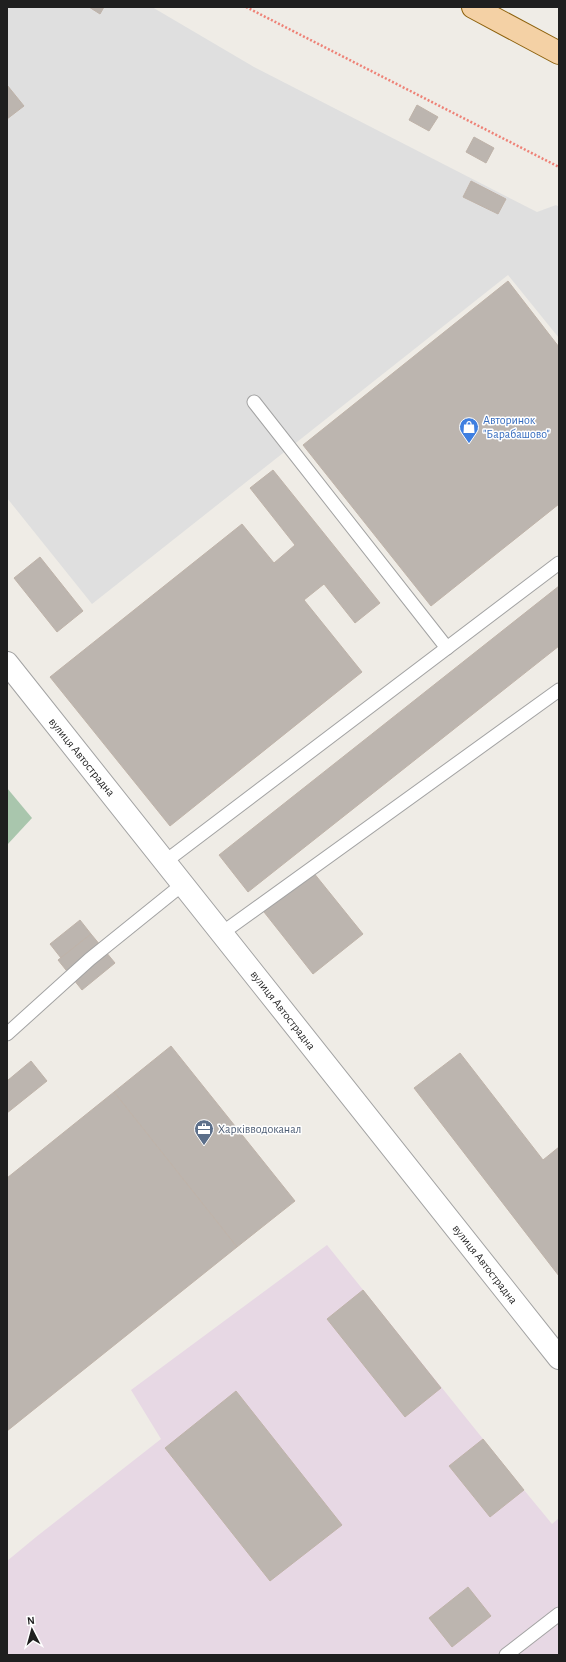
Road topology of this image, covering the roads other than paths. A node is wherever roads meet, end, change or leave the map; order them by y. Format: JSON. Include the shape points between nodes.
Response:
{"nodes":[{"id":1,"x":473,"y":7,"type":"edge"},
{"id":2,"x":559,"y":53,"type":"edge"},
{"id":3,"x":254,"y":402,"type":"dead end"},
{"id":4,"x":559,"y":563,"type":"edge"},
{"id":5,"x":447,"y":648,"type":"junction"},
{"id":6,"x":7,"y":663,"type":"edge"},
{"id":7,"x":559,"y":690,"type":"edge"},
{"id":8,"x":166,"y":861,"type":"junction"},
{"id":9,"x":183,"y":884,"type":"junction"},
{"id":10,"x":222,"y":932,"type":"junction"},
{"id":11,"x":7,"y":1034,"type":"edge"},
{"id":12,"x":559,"y":1358,"type":"edge"},
{"id":13,"x":559,"y":1614,"type":"edge"},
{"id":14,"x":506,"y":1655,"type":"edge"}],
"edges":[{"from":1,"to":2,"type":"main road"},
{"from":3,"to":5,"type":"lane"},
{"from":4,"to":5,"type":"lane"},
{"from":5,"to":8,"type":"lane"},
{"from":6,"to":8,"type":"street","name":"вулиця Автострадна"},
{"from":7,"to":10,"type":"lane"},
{"from":8,"to":9,"type":"street","name":"вулиця Автострадна"},
{"from":9,"to":10,"type":"street","name":"вулиця Автострадна"},
{"from":9,"to":11,"type":"lane","via":[[90,959]]},
{"from":10,"to":12,"type":"street","name":"вулиця Автострадна"},
{"from":13,"to":14,"type":"lane"}]}
